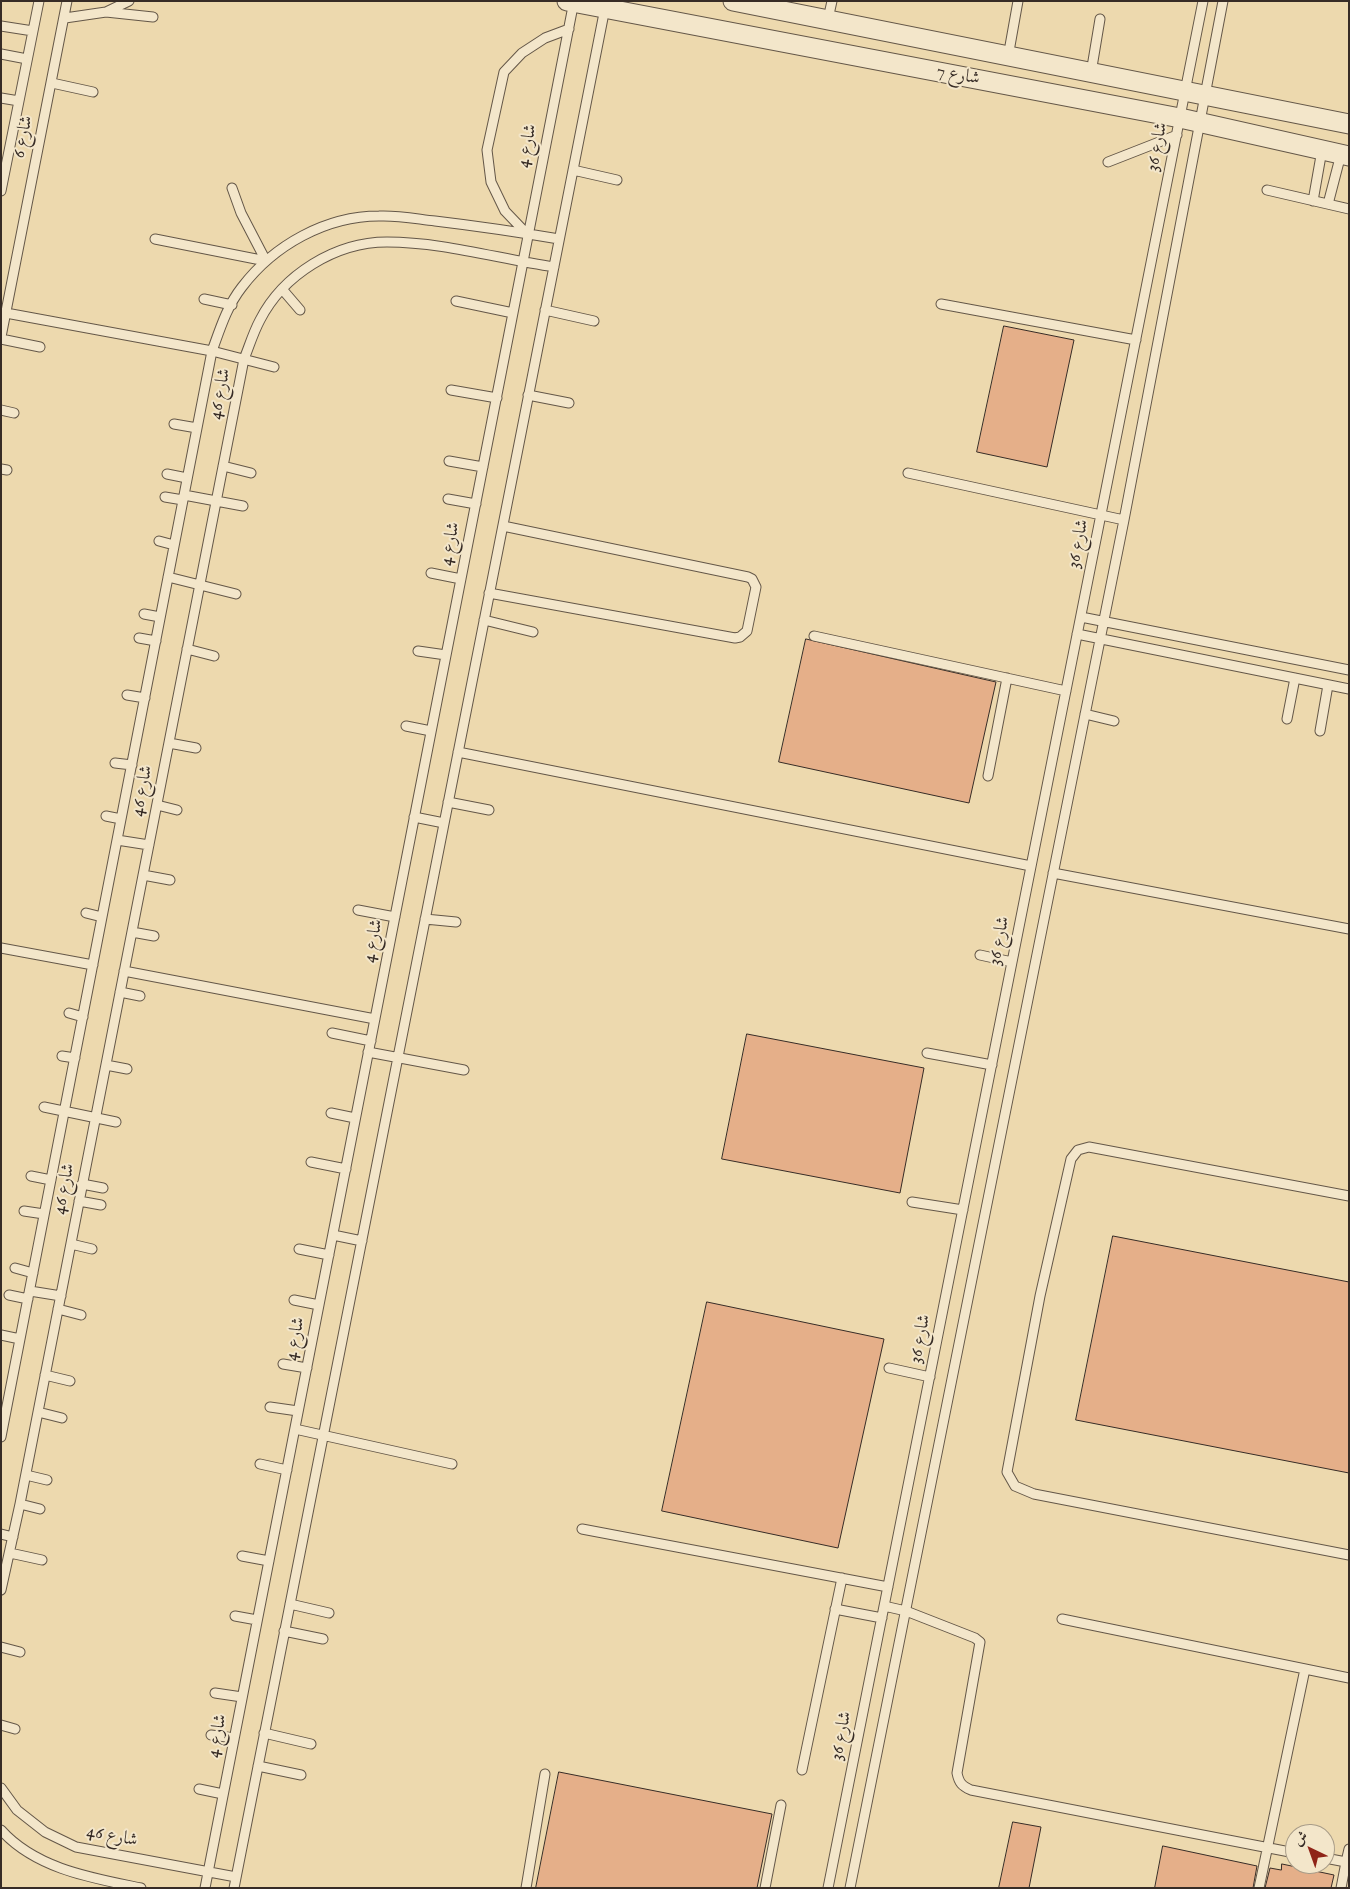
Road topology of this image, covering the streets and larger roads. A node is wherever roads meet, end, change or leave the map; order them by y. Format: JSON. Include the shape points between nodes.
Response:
{"nodes":[{"id":1,"x":733,"y":1,"type":"edge"},
{"id":2,"x":572,"y":2,"type":"edge"},
{"id":3,"x":830,"y":10,"type":"edge"},
{"id":4,"x":1349,"y":124,"type":"edge"},
{"id":5,"x":1345,"y":155,"type":"edge"}],
"edges":[{"from":1,"to":3,"type":"street","name":"شارع 7"},
{"from":2,"to":5,"type":"street","name":"شارع 7","via":[[1178,127],[1199,123]]},
{"from":3,"to":4,"type":"street","name":"شارع 7","via":[[1008,57]]}]}
